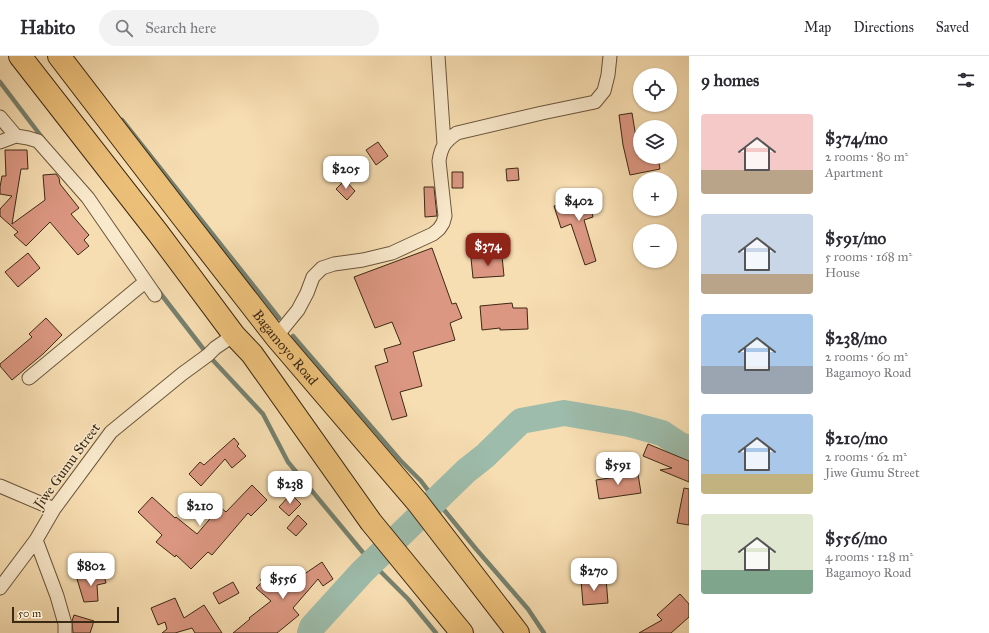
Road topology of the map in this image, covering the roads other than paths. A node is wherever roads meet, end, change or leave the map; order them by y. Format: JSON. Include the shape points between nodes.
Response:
{"nodes":[{"id":1,"x":20,"y":56,"type":"edge"},
{"id":2,"x":60,"y":56,"type":"edge"},
{"id":3,"x":438,"y":56,"type":"edge"},
{"id":4,"x":610,"y":56,"type":"edge"},
{"id":5,"x":0,"y":117,"type":"edge"},
{"id":6,"x":16,"y":136,"type":"junction"},
{"id":7,"x":0,"y":142,"type":"edge"},
{"id":8,"x":444,"y":144,"type":"junction"},
{"id":9,"x":145,"y":282,"type":"junction"},
{"id":10,"x":154,"y":295,"type":"dead end"},
{"id":11,"x":234,"y":335,"type":"junction"},
{"id":12,"x":276,"y":337,"type":"junction"},
{"id":13,"x":29,"y":378,"type":"dead end"},
{"id":14,"x":0,"y":486,"type":"edge"},
{"id":15,"x":54,"y":509,"type":"junction"},
{"id":16,"x":36,"y":540,"type":"junction"},
{"id":17,"x":0,"y":588,"type":"edge"},
{"id":18,"x":64,"y":633,"type":"edge"},
{"id":19,"x":462,"y":633,"type":"edge"},
{"id":20,"x":518,"y":633,"type":"edge"}],
"edges":[{"from":1,"to":11,"type":"highway"},
{"from":2,"to":12,"type":"highway","name":"Bagamoyo Road"},
{"from":3,"to":8,"type":"street"},
{"from":4,"to":8,"type":"street","via":[[604,91],[595,102],[457,133]]},
{"from":5,"to":6,"type":"street"},
{"from":6,"to":7,"type":"street"},
{"from":6,"to":9,"type":"street","via":[[38,141],[88,198]]},
{"from":8,"to":12,"type":"street","via":[[439,161],[445,216],[439,229],[392,253],[322,268],[314,277],[298,310]]},
{"from":9,"to":10,"type":"street"},
{"from":9,"to":13,"type":"street"},
{"from":11,"to":15,"type":"street","name":"Jiwe Gumu Street","via":[[110,432]]},
{"from":11,"to":19,"type":"highway","via":[[252,354],[371,522]]},
{"from":12,"to":20,"type":"highway","name":"Bagamoyo Road","via":[[410,494]]},
{"from":14,"to":15,"type":"street"},
{"from":15,"to":16,"type":"street","name":"Jiwe Gumu Street"},
{"from":16,"to":17,"type":"street","name":"Jiwe Gumu Street"},
{"from":16,"to":18,"type":"street","via":[[57,596],[65,624]]}]}
